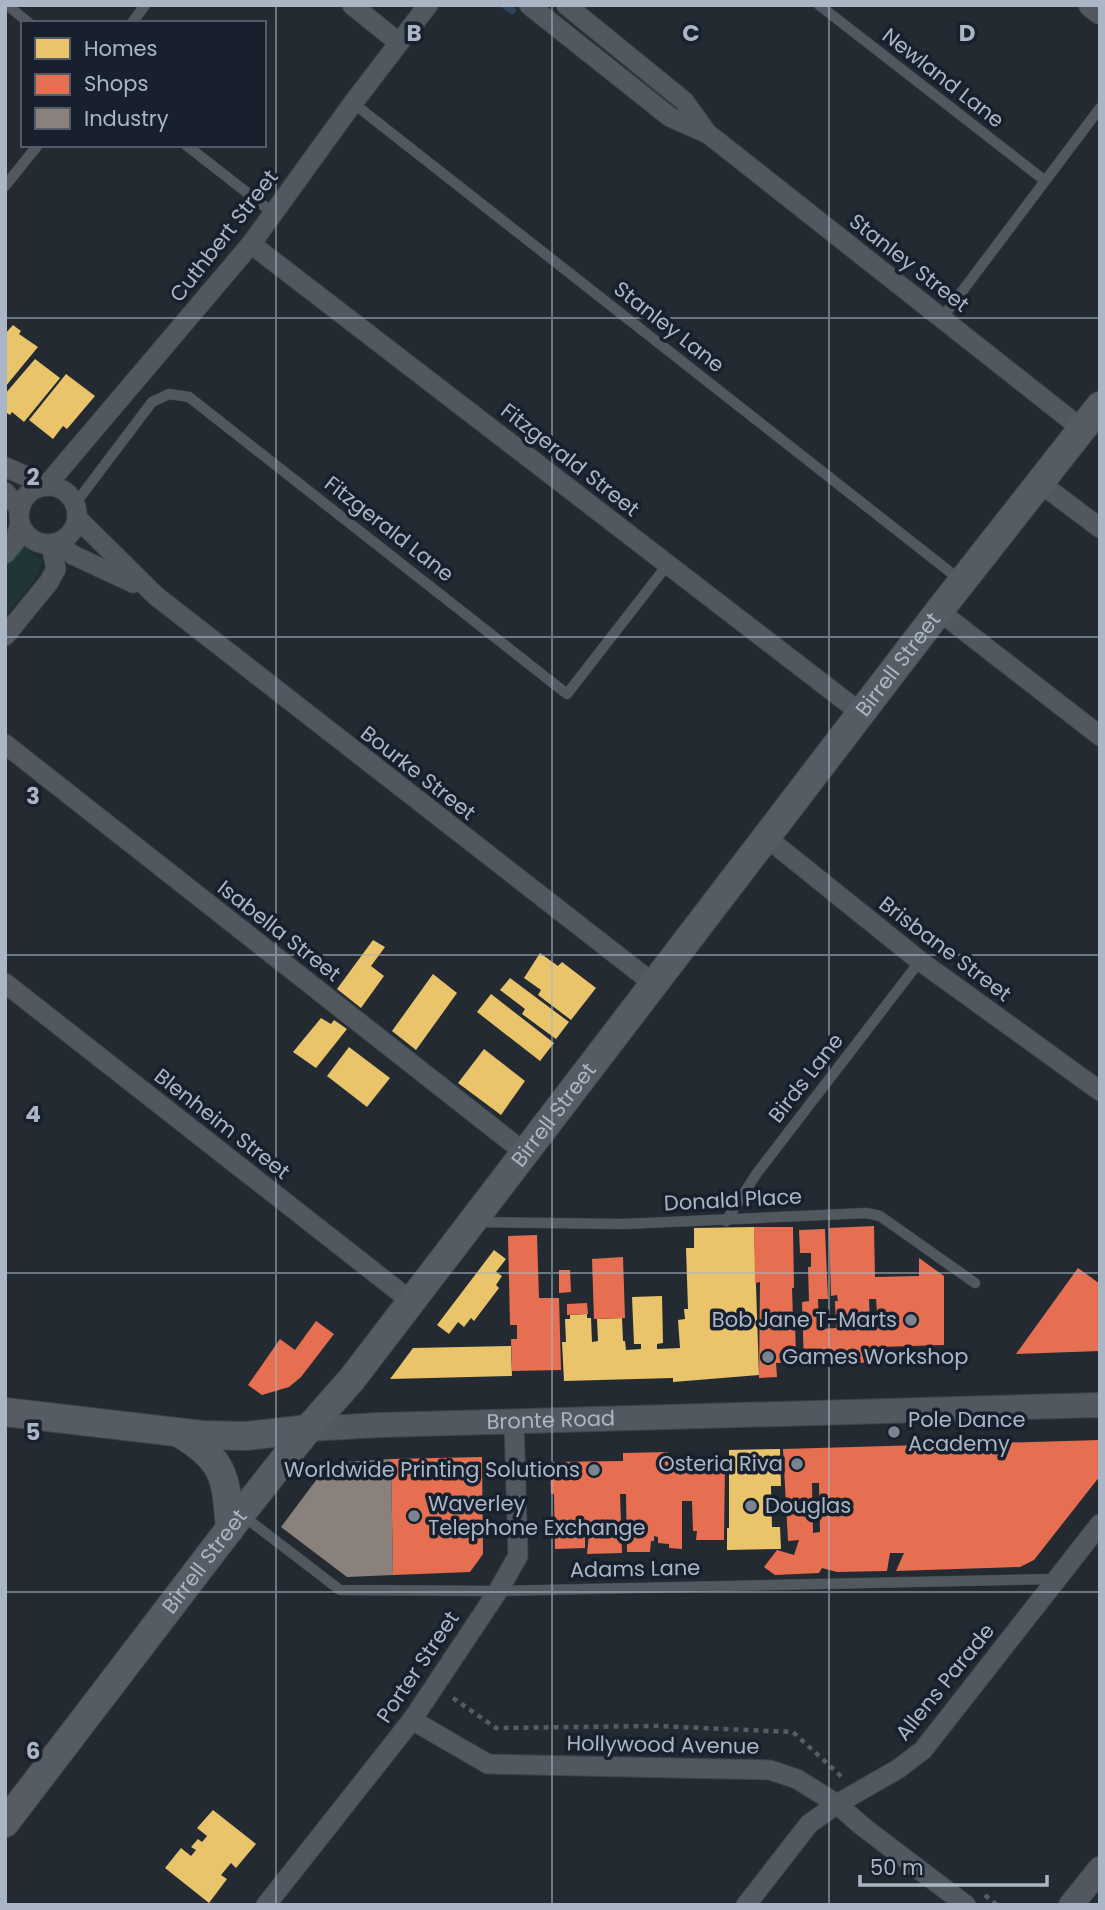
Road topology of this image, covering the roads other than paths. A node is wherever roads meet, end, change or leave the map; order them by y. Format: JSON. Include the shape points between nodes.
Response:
{"nodes":[{"id":1,"x":7,"y":5,"type":"edge"},
{"id":2,"x":145,"y":5,"type":"edge"},
{"id":3,"x":352,"y":5,"type":"edge"},
{"id":4,"x":428,"y":5,"type":"edge"},
{"id":5,"x":529,"y":5,"type":"edge"},
{"id":6,"x":566,"y":5,"type":"edge"},
{"id":7,"x":819,"y":5,"type":"edge"},
{"id":8,"x":1091,"y":5,"type":"edge"},
{"id":9,"x":1100,"y":12,"type":"edge"},
{"id":10,"x":27,"y":21,"type":"edge"},
{"id":11,"x":133,"y":21,"type":"edge"},
{"id":12,"x":398,"y":42,"type":"junction"},
{"id":13,"x":353,"y":103,"type":"junction"},
{"id":14,"x":1100,"y":108,"type":"edge"},
{"id":15,"x":707,"y":133,"type":"junction"},
{"id":16,"x":36,"y":147,"type":"edge"},
{"id":17,"x":189,"y":147,"type":"edge"},
{"id":18,"x":1044,"y":180,"type":"junction"},
{"id":19,"x":5,"y":186,"type":"edge"},
{"id":20,"x":273,"y":213,"type":"junction"},
{"id":21,"x":251,"y":244,"type":"junction"},
{"id":22,"x":942,"y":318,"type":"junction"},
{"id":23,"x":1100,"y":405,"type":"edge"},
{"id":24,"x":1082,"y":429,"type":"junction"},
{"id":25,"x":5,"y":467,"type":"edge"},
{"id":26,"x":1040,"y":483,"type":"junction"},
{"id":27,"x":43,"y":487,"type":"junction"},
{"id":28,"x":5,"y":492,"type":"edge"},
{"id":29,"x":76,"y":511,"type":"junction"},
{"id":30,"x":20,"y":516,"type":"junction"},
{"id":31,"x":1100,"y":527,"type":"edge"},
{"id":32,"x":54,"y":544,"type":"junction"},
{"id":33,"x":5,"y":554,"type":"edge"},
{"id":34,"x":668,"y":564,"type":"junction"},
{"id":35,"x":962,"y":581,"type":"junction"},
{"id":36,"x":156,"y":596,"type":"junction"},
{"id":37,"x":939,"y":611,"type":"junction"},
{"id":38,"x":5,"y":636,"type":"edge"},
{"id":39,"x":861,"y":713,"type":"junction"},
{"id":40,"x":1100,"y":736,"type":"edge"},
{"id":41,"x":5,"y":744,"type":"edge"},
{"id":42,"x":767,"y":838,"type":"junction"},
{"id":43,"x":920,"y":961,"type":"junction"},
{"id":44,"x":5,"y":983,"type":"edge"},
{"id":45,"x":654,"y":984,"type":"junction"},
{"id":46,"x":1100,"y":1091,"type":"edge"},
{"id":47,"x":525,"y":1153,"type":"junction"},
{"id":48,"x":726,"y":1220,"type":"junction"},
{"id":49,"x":471,"y":1222,"type":"junction"},
{"id":50,"x":975,"y":1283,"type":"dead end"},
{"id":51,"x":411,"y":1301,"type":"junction"},
{"id":52,"x":1100,"y":1405,"type":"edge"},
{"id":53,"x":5,"y":1412,"type":"edge"},
{"id":54,"x":514,"y":1422,"type":"junction"},
{"id":55,"x":307,"y":1429,"type":"junction"},
{"id":56,"x":176,"y":1432,"type":"junction"},
{"id":57,"x":236,"y":1522,"type":"junction"},
{"id":58,"x":1100,"y":1524,"type":"edge"},
{"id":59,"x":1055,"y":1580,"type":"junction"},
{"id":60,"x":498,"y":1591,"type":"junction"},
{"id":61,"x":412,"y":1720,"type":"junction"},
{"id":62,"x":837,"y":1804,"type":"junction"},
{"id":63,"x":5,"y":1823,"type":"edge"},
{"id":64,"x":1100,"y":1869,"type":"edge"},
{"id":65,"x":267,"y":1905,"type":"edge"},
{"id":66,"x":746,"y":1905,"type":"edge"},
{"id":67,"x":967,"y":1905,"type":"edge"},
{"id":68,"x":1071,"y":1905,"type":"edge"}],
"edges":[{"from":1,"to":10,"type":"lane"},
{"from":2,"to":11,"type":"lane"},
{"from":3,"to":12,"type":"street"},
{"from":4,"to":12,"type":"street","name":"Cuthbert Street"},
{"from":5,"to":15,"type":"street","name":"Stanley Street","via":[[670,117]]},
{"from":6,"to":15,"type":"street","name":"Stanley Street","via":[[684,101]]},
{"from":7,"to":18,"type":"lane","name":"Newland Lane"},
{"from":8,"to":9,"type":"street"},
{"from":12,"to":13,"type":"street","name":"Cuthbert Street"},
{"from":13,"to":20,"type":"street","name":"Cuthbert Street"},
{"from":13,"to":35,"type":"lane","name":"Stanley Lane"},
{"from":14,"to":18,"type":"lane"},
{"from":15,"to":22,"type":"street","name":"Stanley Street"},
{"from":16,"to":19,"type":"lane"},
{"from":17,"to":20,"type":"lane"},
{"from":18,"to":22,"type":"lane"},
{"from":20,"to":21,"type":"street","name":"Cuthbert Street"},
{"from":21,"to":27,"type":"street","name":"Cuthbert Street"},
{"from":21,"to":34,"type":"street","name":"Fitzgerald Street"},
{"from":22,"to":24,"type":"street","name":"Stanley Street"},
{"from":23,"to":24,"type":"main road","name":"Birrell Street"},
{"from":24,"to":26,"type":"main road","name":"Birrell Street"},
{"from":25,"to":27,"type":"street"},
{"from":26,"to":31,"type":"street"},
{"from":26,"to":35,"type":"main road","name":"Birrell Street"},
{"from":27,"to":29,"type":"street","via":[[63,490]]},
{"from":27,"to":30,"type":"street","via":[[25,498]]},
{"from":28,"to":30,"type":"street"},
{"from":29,"to":32,"type":"street","via":[[71,534]]},
{"from":29,"to":34,"type":"lane","name":"Fitzgerald Lane","via":[[152,402],[169,394],[189,397],[567,694]]},
{"from":29,"to":36,"type":"street","name":"Bourke Street"},
{"from":30,"to":32,"type":"street","via":[[28,537]]},
{"from":30,"to":33,"type":"street","via":[[15,542]]},
{"from":32,"to":36,"type":"street","name":"Bourke Street"},
{"from":32,"to":38,"type":"street","via":[[56,569],[50,582]]},
{"from":34,"to":39,"type":"street","name":"Fitzgerald Street"},
{"from":35,"to":37,"type":"main road","name":"Birrell Street"},
{"from":36,"to":45,"type":"street","name":"Bourke Street"},
{"from":37,"to":39,"type":"main road","name":"Birrell Street"},
{"from":37,"to":40,"type":"street"},
{"from":39,"to":42,"type":"main road","name":"Birrell Street"},
{"from":41,"to":47,"type":"street","name":"Isabella Street"},
{"from":42,"to":43,"type":"street","name":"Brisbane Street"},
{"from":42,"to":45,"type":"main road","name":"Birrell Street"},
{"from":43,"to":46,"type":"street","name":"Brisbane Street"},
{"from":43,"to":48,"type":"lane","name":"Birds Lane"},
{"from":44,"to":51,"type":"street","name":"Blenheim Street"},
{"from":45,"to":47,"type":"main road","name":"Birrell Street"},
{"from":47,"to":49,"type":"main road","name":"Birrell Street"},
{"from":48,"to":49,"type":"lane","name":"Donald Place"},
{"from":48,"to":50,"type":"lane","name":"Donald Place","via":[[880,1216]]},
{"from":49,"to":51,"type":"main road","name":"Birrell Street"},
{"from":51,"to":55,"type":"main road","name":"Birrell Street"},
{"from":52,"to":54,"type":"street","name":"Bronte Road"},
{"from":53,"to":56,"type":"main road","name":"Bronte Road"},
{"from":54,"to":55,"type":"street","name":"Bronte Road"},
{"from":54,"to":60,"type":"street","name":"Porter Street","via":[[518,1556]]},
{"from":55,"to":56,"type":"main road","name":"Bronte Road","via":[[246,1436]]},
{"from":55,"to":57,"type":"main road","name":"Birrell Street"},
{"from":56,"to":57,"type":"main road","via":[[200,1445],[216,1464],[227,1485]]},
{"from":57,"to":60,"type":"lane","name":"Adams Lane","via":[[340,1590]]},
{"from":57,"to":63,"type":"main road","name":"Birrell Street"},
{"from":58,"to":59,"type":"street","name":"Allens Parade"},
{"from":59,"to":60,"type":"lane","name":"Adams Lane"},
{"from":59,"to":62,"type":"street","name":"Allens Parade","via":[[923,1750]]},
{"from":60,"to":61,"type":"street","name":"Porter Street"},
{"from":61,"to":62,"type":"street","name":"Hollywood Avenue","via":[[488,1764],[770,1770],[797,1779]]},
{"from":61,"to":65,"type":"street","name":"Porter Street"},
{"from":62,"to":66,"type":"street","name":"Allens Parade","via":[[809,1824]]},
{"from":62,"to":67,"type":"street","name":"Hollywood Avenue"},
{"from":64,"to":68,"type":"street"}]}
